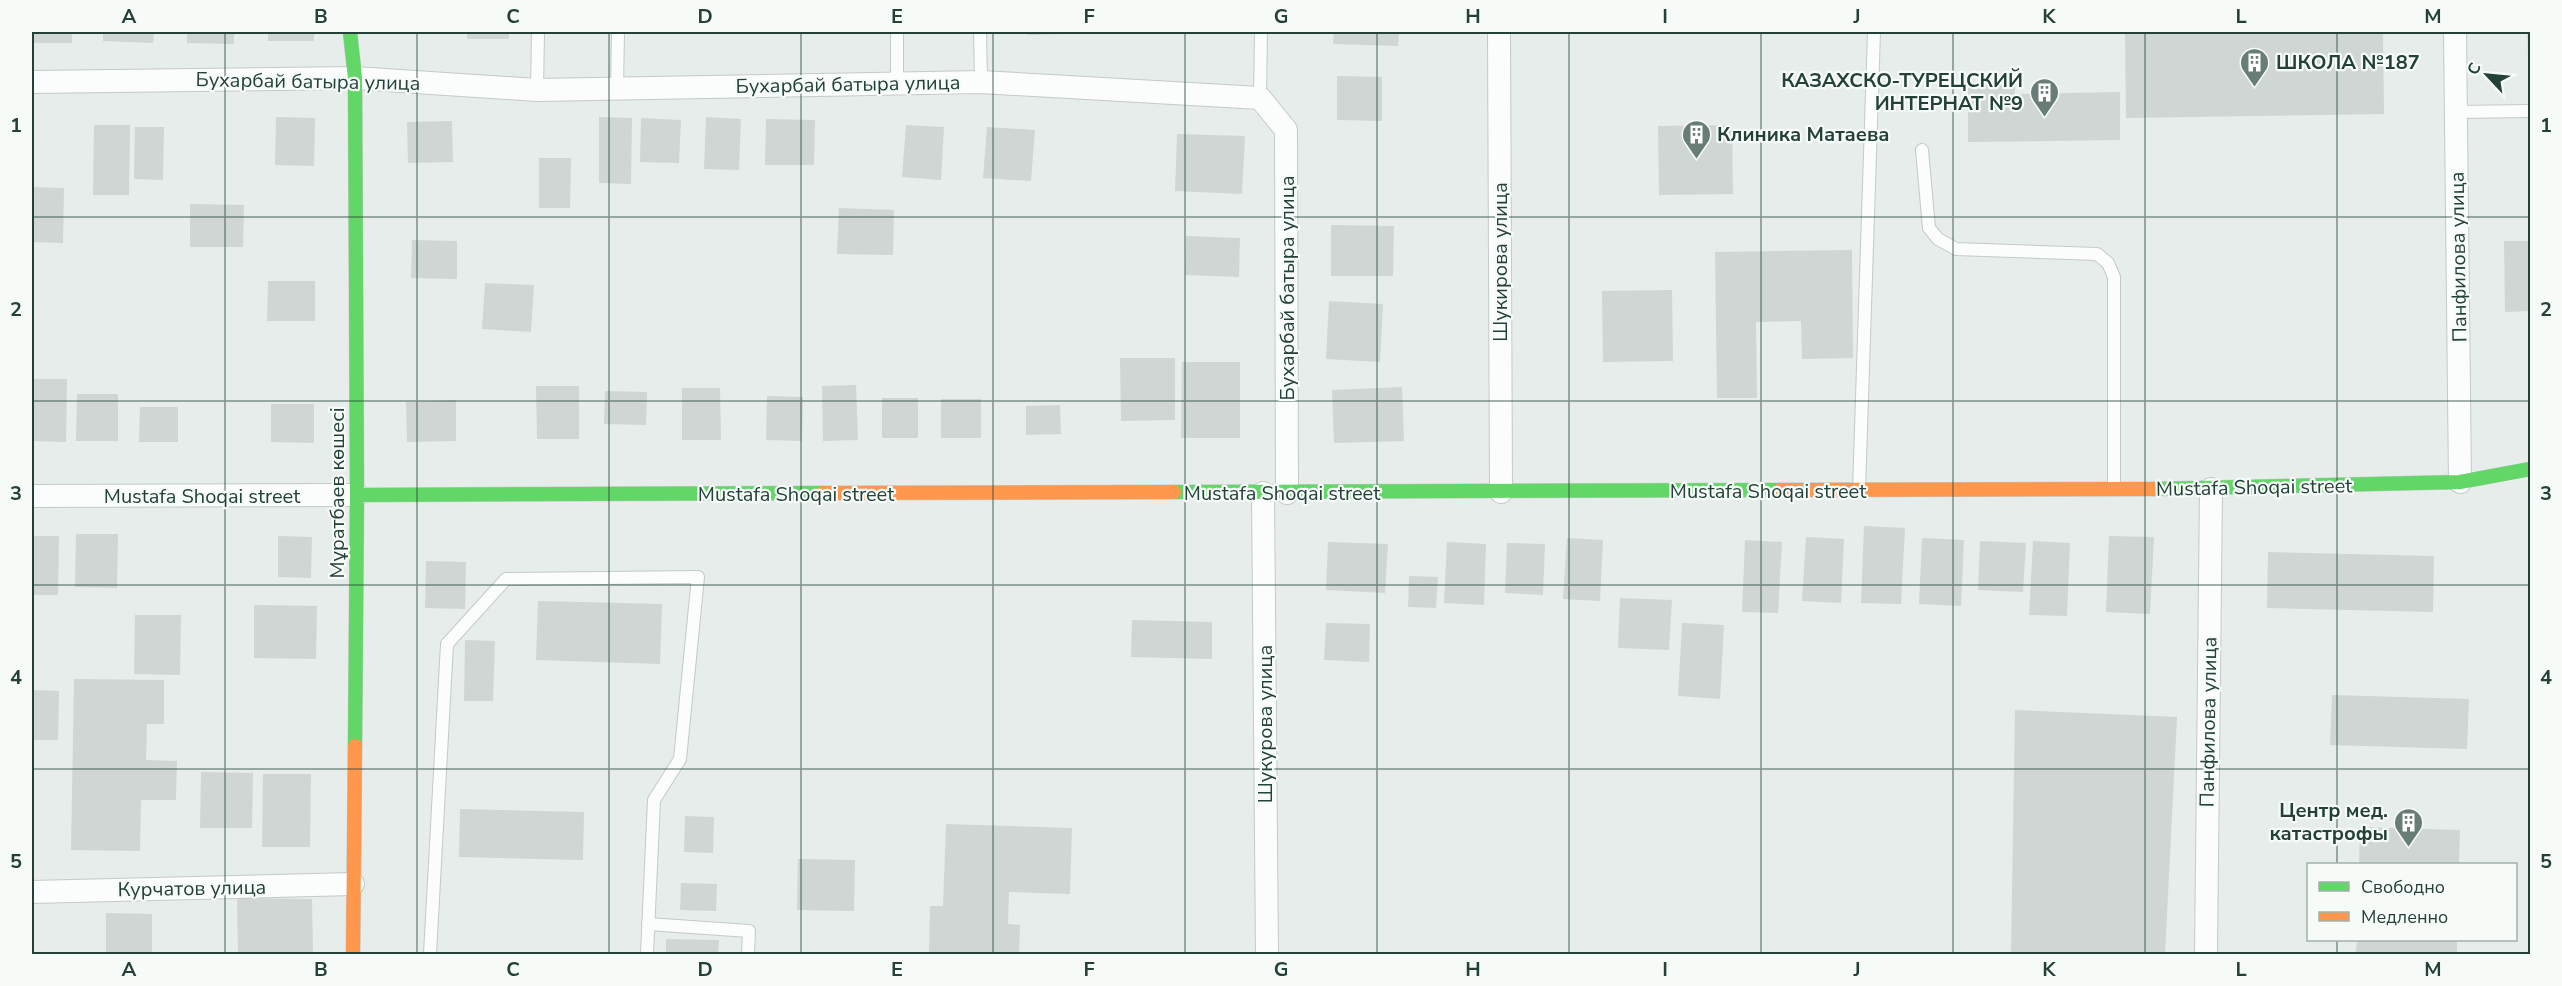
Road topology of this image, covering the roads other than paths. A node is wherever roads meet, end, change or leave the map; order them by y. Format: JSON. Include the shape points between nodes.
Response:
{"nodes":[{"id":1,"x":350,"y":32,"type":"edge"},
{"id":2,"x":538,"y":32,"type":"edge"},
{"id":3,"x":618,"y":32,"type":"edge"},
{"id":4,"x":897,"y":32,"type":"edge"},
{"id":5,"x":981,"y":32,"type":"edge"},
{"id":6,"x":1261,"y":32,"type":"edge"},
{"id":7,"x":1499,"y":32,"type":"edge"},
{"id":8,"x":1874,"y":32,"type":"edge"},
{"id":9,"x":2455,"y":32,"type":"edge"},
{"id":10,"x":355,"y":78,"type":"junction"},
{"id":11,"x":32,"y":82,"type":"edge"},
{"id":12,"x":981,"y":82,"type":"junction"},
{"id":13,"x":897,"y":84,"type":"junction"},
{"id":14,"x":617,"y":88,"type":"junction"},
{"id":15,"x":537,"y":90,"type":"junction"},
{"id":16,"x":1260,"y":98,"type":"junction"},
{"id":17,"x":2530,"y":111,"type":"edge"},
{"id":18,"x":2456,"y":112,"type":"junction"},
{"id":19,"x":1922,"y":150,"type":"dead end"},
{"id":20,"x":2530,"y":469,"type":"edge"},
{"id":21,"x":2460,"y":482,"type":"junction"},
{"id":22,"x":2211,"y":489,"type":"junction"},
{"id":23,"x":2114,"y":490,"type":"junction"},
{"id":24,"x":1859,"y":491,"type":"junction"},
{"id":25,"x":1501,"y":492,"type":"junction"},
{"id":26,"x":1263,"y":493,"type":"junction"},
{"id":27,"x":1287,"y":493,"type":"junction"},
{"id":28,"x":357,"y":495,"type":"junction"},
{"id":29,"x":32,"y":496,"type":"edge"},
{"id":30,"x":353,"y":884,"type":"junction"},
{"id":31,"x":32,"y":892,"type":"edge"},
{"id":32,"x":648,"y":924,"type":"junction"},
{"id":33,"x":353,"y":954,"type":"edge"},
{"id":34,"x":430,"y":954,"type":"edge"},
{"id":35,"x":647,"y":954,"type":"edge"},
{"id":36,"x":748,"y":954,"type":"edge"},
{"id":37,"x":1267,"y":954,"type":"edge"},
{"id":38,"x":2206,"y":954,"type":"edge"}],
"edges":[{"from":1,"to":10,"type":"street","name":"Мұратбаев көшесі"},
{"from":2,"to":15,"type":"lane"},
{"from":3,"to":14,"type":"lane"},
{"from":4,"to":13,"type":"lane"},
{"from":5,"to":12,"type":"lane"},
{"from":6,"to":16,"type":"lane"},
{"from":7,"to":25,"type":"street","name":"Шукирова улица"},
{"from":8,"to":24,"type":"lane"},
{"from":9,"to":18,"type":"street","name":"Панфилова улица"},
{"from":10,"to":11,"type":"street","name":"Бухарбай батыра улица"},
{"from":10,"to":15,"type":"street","name":"Бухарбай батыра улица"},
{"from":10,"to":28,"type":"street","name":"Мұратбаев көшесі"},
{"from":12,"to":13,"type":"street","name":"Бухарбай батыра улица"},
{"from":12,"to":16,"type":"street","name":"Бухарбай батыра улица"},
{"from":13,"to":14,"type":"street","name":"Бухарбай батыра улица"},
{"from":14,"to":15,"type":"street","name":"Бухарбай батыра улица"},
{"from":16,"to":27,"type":"street","name":"Бухарбай батыра улица","via":[[1286,130]]},
{"from":17,"to":18,"type":"lane"},
{"from":18,"to":21,"type":"street","name":"Панфилова улица"},
{"from":19,"to":23,"type":"lane","via":[[1929,228],[1938,239],[1956,249],[2097,254],[2108,263],[2114,277]]},
{"from":20,"to":21,"type":"street","name":"Mustafa Shoqai street"},
{"from":21,"to":22,"type":"street","name":"Mustafa Shoqai street"},
{"from":22,"to":23,"type":"street","name":"Mustafa Shoqai street"},
{"from":22,"to":38,"type":"street","name":"Панфилова улица"},
{"from":23,"to":24,"type":"street","name":"Mustafa Shoqai street"},
{"from":24,"to":25,"type":"street","name":"Mustafa Shoqai street"},
{"from":25,"to":27,"type":"street","name":"Mustafa Shoqai street"},
{"from":26,"to":27,"type":"street","name":"Mustafa Shoqai street"},
{"from":26,"to":28,"type":"street","name":"Mustafa Shoqai street"},
{"from":26,"to":37,"type":"street","name":"Шукурова улица"},
{"from":28,"to":29,"type":"street","name":"Mustafa Shoqai street"},
{"from":28,"to":30,"type":"street","name":"Мұратбаев көшесі"},
{"from":30,"to":31,"type":"street","name":"Курчатов улица"},
{"from":30,"to":33,"type":"street","name":"Мұратбаев көшесі"},
{"from":32,"to":34,"type":"lane","via":[[654,800],[680,759],[698,577],[506,579],[447,644]]},
{"from":32,"to":35,"type":"lane"},
{"from":32,"to":36,"type":"lane","via":[[749,931]]}]}
